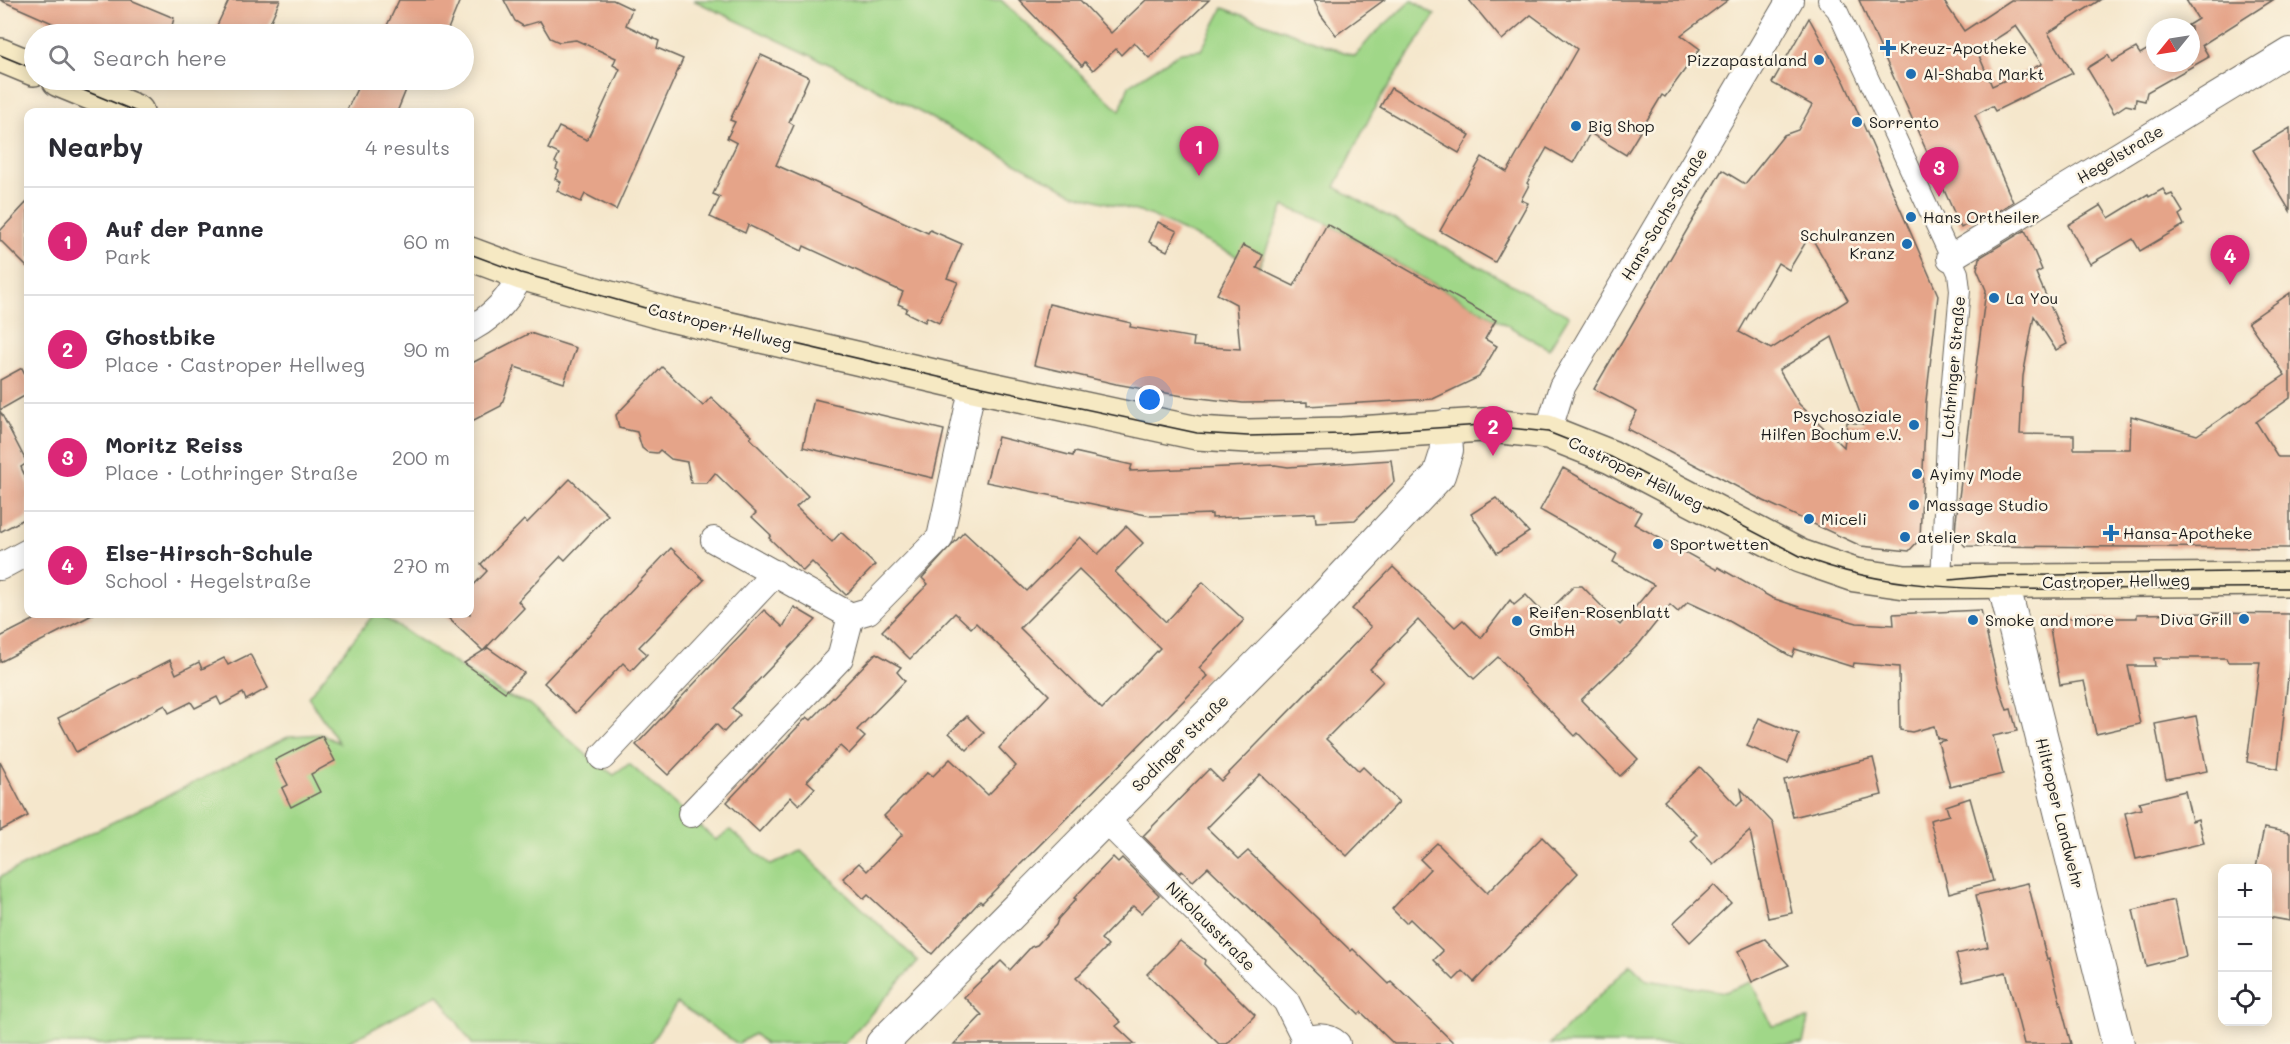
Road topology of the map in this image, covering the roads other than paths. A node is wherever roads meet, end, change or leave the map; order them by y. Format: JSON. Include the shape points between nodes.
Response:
{"nodes":[{"id":1,"x":1790,"y":0,"type":"edge"},
{"id":2,"x":1828,"y":0,"type":"edge"},
{"id":3,"x":2290,"y":51,"type":"edge"},
{"id":4,"x":0,"y":55,"type":"edge"},
{"id":5,"x":24,"y":65,"type":"edge"},
{"id":6,"x":83,"y":90,"type":"edge"},
{"id":7,"x":127,"y":108,"type":"edge"},
{"id":8,"x":474,"y":255,"type":"edge"},
{"id":9,"x":1950,"y":258,"type":"junction"},
{"id":10,"x":521,"y":273,"type":"junction"},
{"id":11,"x":474,"y":327,"type":"edge"},
{"id":12,"x":973,"y":385,"type":"junction"},
{"id":13,"x":1445,"y":426,"type":"junction"},
{"id":14,"x":1548,"y":432,"type":"junction"},
{"id":15,"x":714,"y":540,"type":"dead end"},
{"id":16,"x":24,"y":554,"type":"edge"},
{"id":17,"x":0,"y":567,"type":"edge"},
{"id":18,"x":774,"y":573,"type":"junction"},
{"id":19,"x":2290,"y":579,"type":"edge"},
{"id":20,"x":2004,"y":582,"type":"junction"},
{"id":21,"x":1941,"y":583,"type":"junction"},
{"id":22,"x":851,"y":616,"type":"junction"},
{"id":23,"x":602,"y":757,"type":"dead end"},
{"id":24,"x":691,"y":814,"type":"dead end"},
{"id":25,"x":1105,"y":819,"type":"junction"},
{"id":26,"x":1305,"y":1042,"type":"edge"},
{"id":27,"x":882,"y":1044,"type":"edge"},
{"id":28,"x":1337,"y":1044,"type":"edge"},
{"id":29,"x":2118,"y":1044,"type":"edge"}],
"edges":[{"from":1,"to":14,"type":"street","name":"Hans-Sachs-Straße","via":[[1562,387]]},
{"from":2,"to":9,"type":"street","name":"Lothringer Straße","via":[[1837,9]]},
{"from":3,"to":9,"type":"street","name":"Hegelstraße"},
{"from":4,"to":5,"type":"main road"},
{"from":6,"to":7,"type":"main road"},
{"from":8,"to":10,"type":"main road","name":"Castroper Hellweg"},
{"from":9,"to":21,"type":"street","name":"Lothringer Straße","via":[[1958,273],[1960,290],[1947,438]]},
{"from":10,"to":11,"type":"street","via":[[513,293]]},
{"from":10,"to":12,"type":"main road","name":"Castroper Hellweg","via":[[670,315]]},
{"from":12,"to":13,"type":"main road","name":"Castroper Hellweg","via":[[1197,433],[1343,434]]},
{"from":12,"to":22,"type":"street","via":[[940,538],[868,610]]},
{"from":13,"to":14,"type":"main road","name":"Castroper Hellweg","via":[[1520,427]]},
{"from":13,"to":25,"type":"street","name":"Sodinger Straße","via":[[1447,450],[1439,475]]},
{"from":14,"to":21,"type":"main road","name":"Castroper Hellweg","via":[[1611,458],[1828,567],[1874,580]]},
{"from":15,"to":18,"type":"street"},
{"from":16,"to":17,"type":"street"},
{"from":18,"to":22,"type":"street"},
{"from":18,"to":23,"type":"street"},
{"from":19,"to":20,"type":"main road","name":"Castroper Hellweg"},
{"from":20,"to":21,"type":"main road","name":"Castroper Hellweg"},
{"from":20,"to":29,"type":"street","name":"Hiltroper Landwehr"},
{"from":22,"to":24,"type":"street","via":[[840,658]]},
{"from":25,"to":26,"type":"street","name":"Nikolausstraße","via":[[1286,1001]]},
{"from":25,"to":27,"type":"street","name":"Sodinger Straße"},
{"from":26,"to":28,"type":"street","name":"Nikolausstraße","via":[[1325,1037]]}]}
